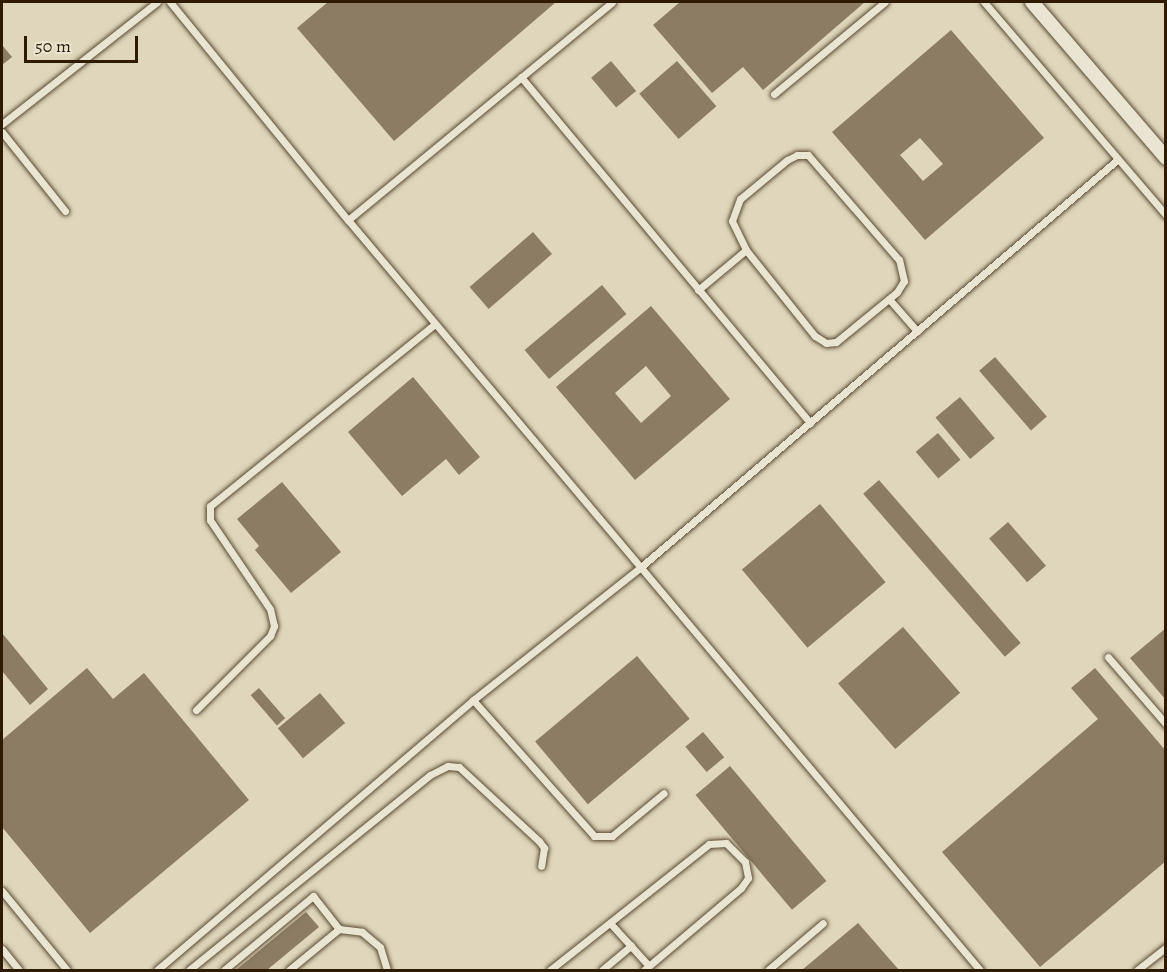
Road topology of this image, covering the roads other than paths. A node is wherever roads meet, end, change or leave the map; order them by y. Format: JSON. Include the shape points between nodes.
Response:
{"nodes":[{"id":1,"x":157,"y":2,"type":"edge"},
{"id":2,"x":170,"y":2,"type":"edge"},
{"id":3,"x":612,"y":2,"type":"edge"},
{"id":4,"x":885,"y":2,"type":"edge"},
{"id":5,"x":984,"y":2,"type":"edge"},
{"id":6,"x":1032,"y":2,"type":"edge"},
{"id":7,"x":521,"y":77,"type":"junction"},
{"id":8,"x":774,"y":94,"type":"dead end"},
{"id":9,"x":2,"y":124,"type":"edge"},
{"id":10,"x":2,"y":132,"type":"edge"},
{"id":11,"x":1166,"y":158,"type":"edge"},
{"id":12,"x":1117,"y":160,"type":"junction"},
{"id":13,"x":65,"y":211,"type":"dead end"},
{"id":14,"x":1166,"y":215,"type":"edge"},
{"id":15,"x":348,"y":220,"type":"junction"},
{"id":16,"x":746,"y":250,"type":"junction"},
{"id":17,"x":698,"y":290,"type":"junction"},
{"id":18,"x":889,"y":299,"type":"junction"},
{"id":19,"x":435,"y":324,"type":"junction"},
{"id":20,"x":917,"y":331,"type":"junction"},
{"id":21,"x":810,"y":423,"type":"junction"},
{"id":22,"x":642,"y":566,"type":"junction"},
{"id":23,"x":1108,"y":657,"type":"dead end"},
{"id":24,"x":473,"y":700,"type":"junction"},
{"id":25,"x":196,"y":710,"type":"dead end"},
{"id":26,"x":1166,"y":724,"type":"edge"},
{"id":27,"x":664,"y":793,"type":"dead end"},
{"id":28,"x":541,"y":866,"type":"dead end"},
{"id":29,"x":2,"y":891,"type":"edge"},
{"id":30,"x":610,"y":923,"type":"junction"},
{"id":31,"x":823,"y":923,"type":"dead end"},
{"id":32,"x":339,"y":929,"type":"junction"},
{"id":33,"x":631,"y":946,"type":"junction"},
{"id":34,"x":1166,"y":947,"type":"edge"},
{"id":35,"x":2,"y":949,"type":"edge"},
{"id":36,"x":646,"y":968,"type":"edge"},
{"id":37,"x":19,"y":970,"type":"edge"},
{"id":38,"x":67,"y":970,"type":"edge"},
{"id":39,"x":157,"y":970,"type":"edge"},
{"id":40,"x":189,"y":970,"type":"edge"},
{"id":41,"x":224,"y":970,"type":"edge"},
{"id":42,"x":289,"y":970,"type":"edge"},
{"id":43,"x":387,"y":970,"type":"edge"},
{"id":44,"x":550,"y":970,"type":"edge"},
{"id":45,"x":602,"y":970,"type":"edge"},
{"id":46,"x":768,"y":970,"type":"edge"},
{"id":47,"x":980,"y":970,"type":"edge"},
{"id":48,"x":1137,"y":970,"type":"edge"}],
"edges":[{"from":1,"to":9,"type":"lane"},
{"from":2,"to":15,"type":"lane"},
{"from":3,"to":7,"type":"lane"},
{"from":4,"to":8,"type":"lane"},
{"from":5,"to":12,"type":"lane"},
{"from":6,"to":11,"type":"street"},
{"from":7,"to":15,"type":"lane"},
{"from":7,"to":17,"type":"lane"},
{"from":10,"to":13,"type":"lane"},
{"from":12,"to":14,"type":"lane"},
{"from":12,"to":20,"type":"lane"},
{"from":15,"to":19,"type":"lane"},
{"from":16,"to":17,"type":"lane"},
{"from":16,"to":18,"type":"lane","via":[[816,336],[826,343],[836,342]]},
{"from":16,"to":18,"type":"lane","via":[[732,221],[740,199],[787,160],[808,155],[899,260],[904,282]]},
{"from":17,"to":21,"type":"lane"},
{"from":18,"to":20,"type":"lane"},
{"from":19,"to":22,"type":"lane"},
{"from":19,"to":25,"type":"lane","via":[[210,506],[210,520],[270,609],[274,626],[270,636]]},
{"from":20,"to":21,"type":"lane"},
{"from":21,"to":22,"type":"lane"},
{"from":22,"to":24,"type":"lane"},
{"from":22,"to":47,"type":"lane"},
{"from":23,"to":26,"type":"lane"},
{"from":24,"to":27,"type":"lane","via":[[594,836],[612,836]]},
{"from":24,"to":39,"type":"lane"},
{"from":28,"to":40,"type":"lane","via":[[544,848],[539,841],[459,767],[448,766],[430,775]]},
{"from":29,"to":38,"type":"lane"},
{"from":30,"to":33,"type":"lane"},
{"from":30,"to":36,"type":"lane","via":[[709,844],[726,843],[740,855],[748,878],[741,888]]},
{"from":30,"to":44,"type":"lane"},
{"from":31,"to":46,"type":"lane"},
{"from":32,"to":41,"type":"lane","via":[[314,896]]},
{"from":32,"to":42,"type":"lane"},
{"from":32,"to":43,"type":"lane","via":[[362,932],[380,947]]},
{"from":33,"to":36,"type":"lane"},
{"from":33,"to":45,"type":"lane"},
{"from":34,"to":48,"type":"lane"},
{"from":35,"to":37,"type":"lane"}]}
